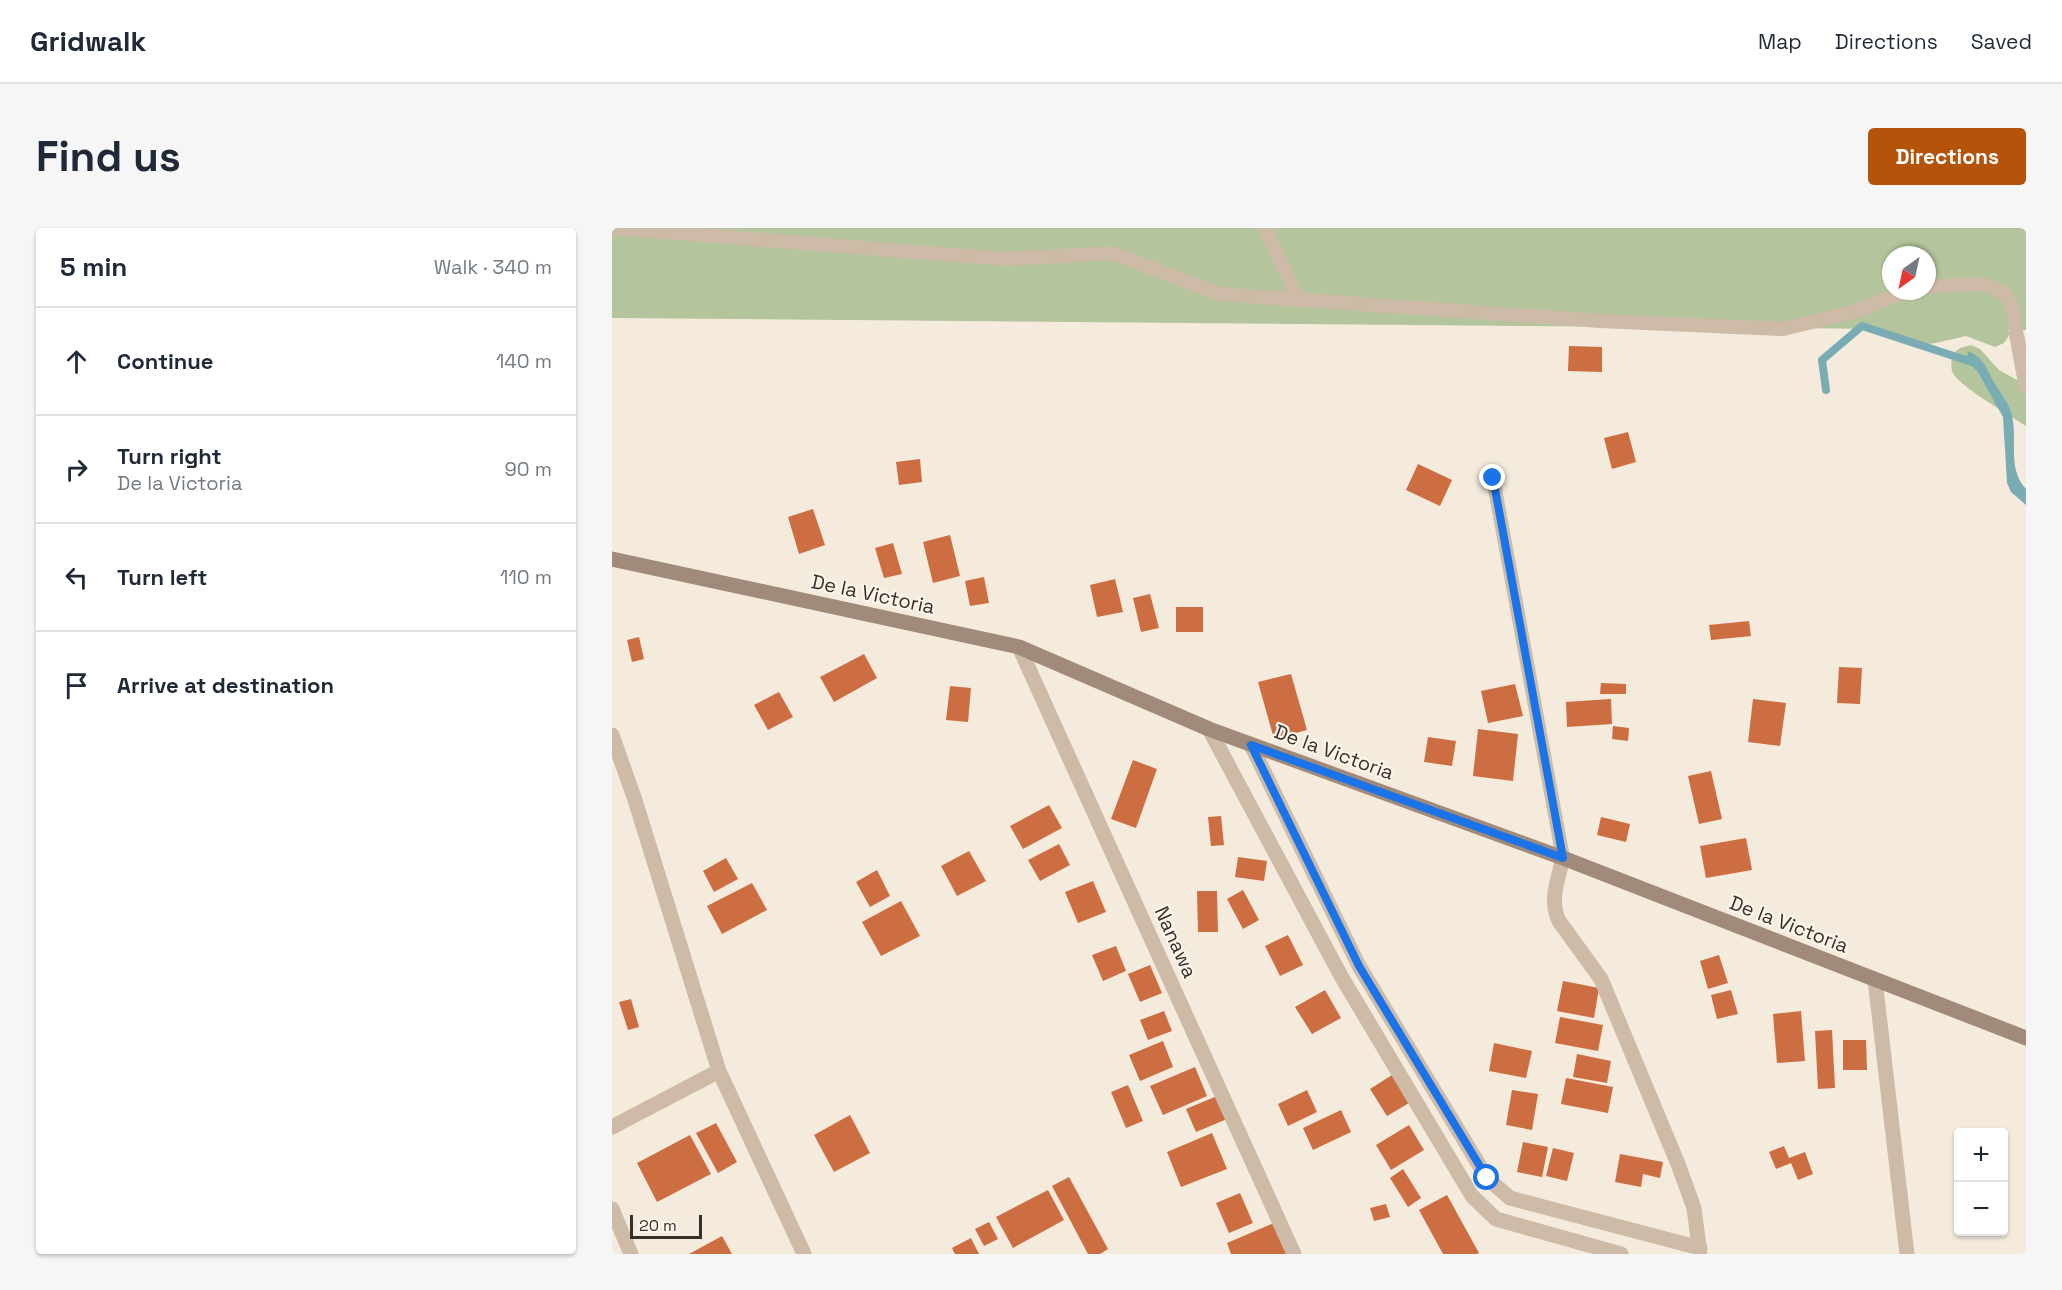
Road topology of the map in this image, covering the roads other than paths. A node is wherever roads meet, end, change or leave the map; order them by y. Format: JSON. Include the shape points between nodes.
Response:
{"nodes":[{"id":1,"x":612,"y":228,"type":"edge"},
{"id":2,"x":1265,"y":228,"type":"edge"},
{"id":3,"x":1936,"y":286,"type":"edge"},
{"id":4,"x":1298,"y":299,"type":"junction"},
{"id":5,"x":1884,"y":300,"type":"edge"},
{"id":6,"x":2017,"y":337,"type":"joint"},
{"id":7,"x":2026,"y":386,"type":"edge"},
{"id":8,"x":1493,"y":478,"type":"dead end"},
{"id":9,"x":612,"y":559,"type":"edge"},
{"id":10,"x":1019,"y":647,"type":"junction"},
{"id":11,"x":1209,"y":729,"type":"junction"},
{"id":12,"x":612,"y":735,"type":"edge"},
{"id":13,"x":1251,"y":745,"type":"junction"},
{"id":14,"x":1563,"y":858,"type":"junction"},
{"id":15,"x":1875,"y":980,"type":"junction"},
{"id":16,"x":2026,"y":1038,"type":"edge"},
{"id":17,"x":718,"y":1071,"type":"junction"},
{"id":18,"x":612,"y":1127,"type":"edge"},
{"id":19,"x":1510,"y":1198,"type":"junction"},
{"id":20,"x":612,"y":1209,"type":"edge"},
{"id":21,"x":1496,"y":1219,"type":"junction"},
{"id":22,"x":1700,"y":1251,"type":"edge"},
{"id":23,"x":631,"y":1254,"type":"edge"},
{"id":24,"x":804,"y":1254,"type":"edge"},
{"id":25,"x":1294,"y":1254,"type":"edge"},
{"id":26,"x":1621,"y":1254,"type":"edge"},
{"id":27,"x":1907,"y":1254,"type":"edge"}],
"edges":[{"from":1,"to":4,"type":"lane","via":[[1005,259],[1112,253],[1219,294]]},
{"from":2,"to":4,"type":"lane"},
{"from":3,"to":6,"type":"lane","via":[[1978,284],[2000,292],[2011,304]]},
{"from":4,"to":5,"type":"lane","via":[[1600,321],[1783,329],[1853,312]]},
{"from":6,"to":7,"type":"street"},
{"from":8,"to":14,"type":"lane"},
{"from":9,"to":10,"type":"main road","name":"De la Victoria"},
{"from":10,"to":11,"type":"main road","name":"De la Victoria"},
{"from":10,"to":25,"type":"street","name":"Nanawa"},
{"from":11,"to":13,"type":"main road","name":"De la Victoria"},
{"from":11,"to":21,"type":"street","via":[[1341,976],[1472,1196]]},
{"from":12,"to":17,"type":"street"},
{"from":13,"to":14,"type":"main road","name":"De la Victoria"},
{"from":13,"to":19,"type":"street","via":[[1359,966],[1487,1178]]},
{"from":14,"to":15,"type":"main road","name":"De la Victoria"},
{"from":14,"to":22,"type":"street","via":[[1553,901],[1555,913],[1601,979],[1686,1186],[1694,1208]]},
{"from":15,"to":16,"type":"main road","name":"De la Victoria"},
{"from":15,"to":27,"type":"street"},
{"from":17,"to":18,"type":"street"},
{"from":17,"to":24,"type":"street"},
{"from":19,"to":21,"type":"street"},
{"from":19,"to":22,"type":"street"},
{"from":20,"to":23,"type":"street"},
{"from":21,"to":26,"type":"street"}]}
